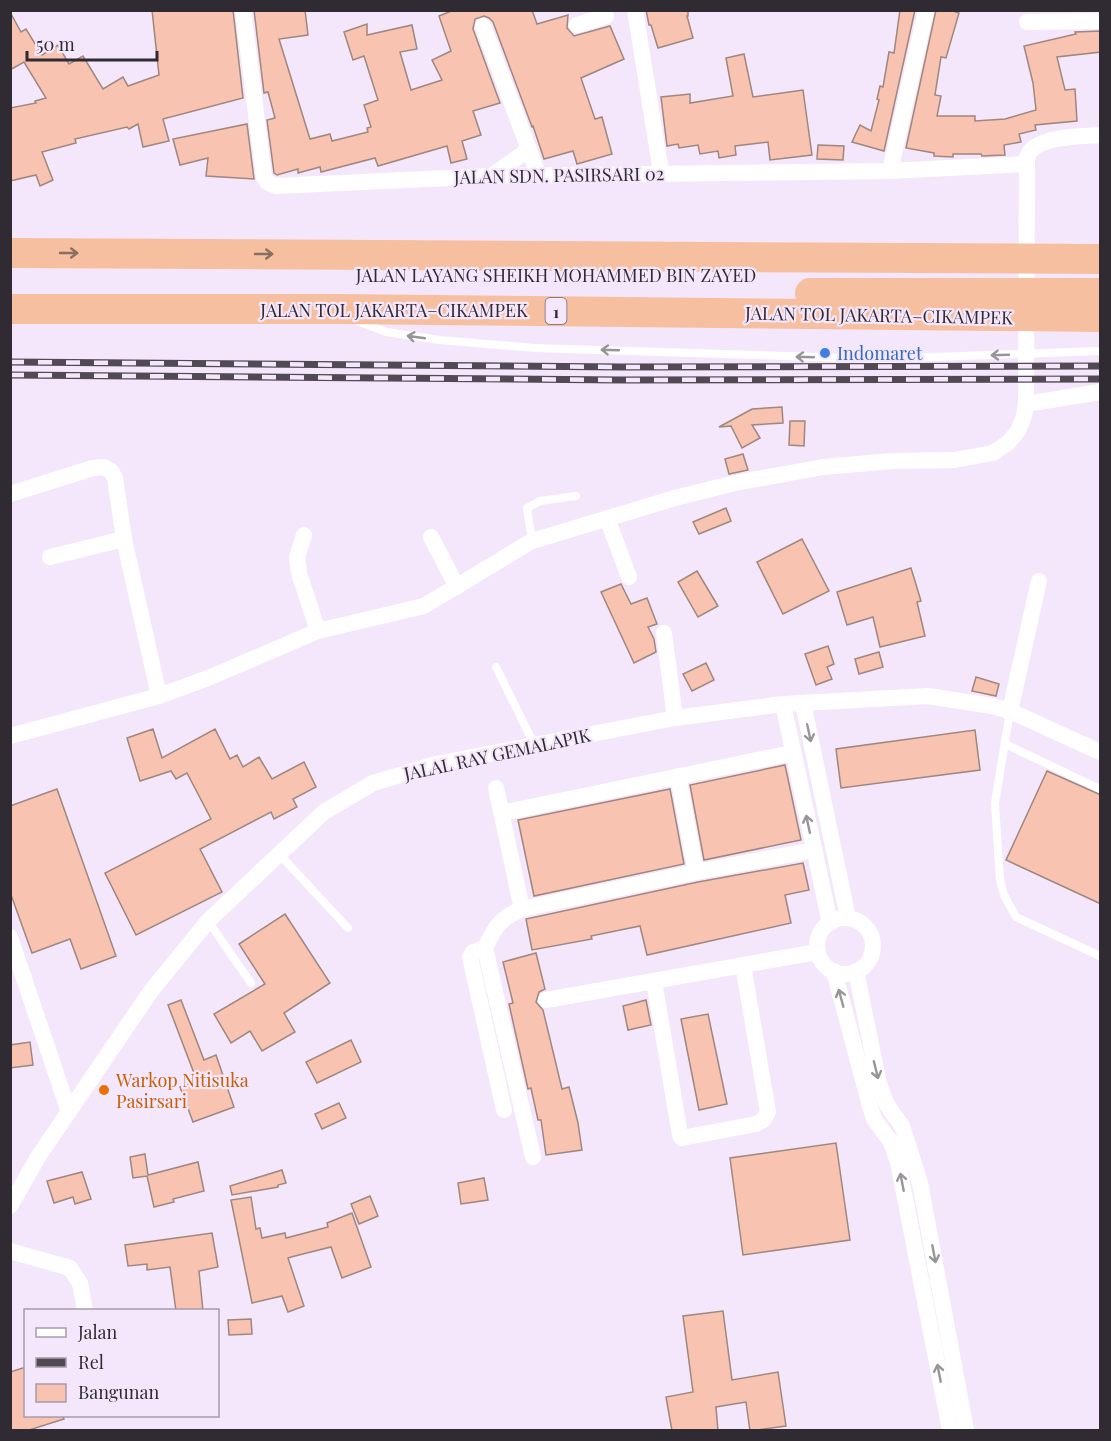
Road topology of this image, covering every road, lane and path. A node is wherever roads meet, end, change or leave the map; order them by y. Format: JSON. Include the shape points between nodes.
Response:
{"nodes":[{"id":1,"x":243,"y":10,"type":"edge"},
{"id":2,"x":629,"y":10,"type":"edge"},
{"id":3,"x":635,"y":10,"type":"edge"},
{"id":4,"x":926,"y":10,"type":"edge"},
{"id":5,"x":605,"y":13,"type":"edge"},
{"id":6,"x":1101,"y":21,"type":"edge"},
{"id":7,"x":1027,"y":22,"type":"dead end"},
{"id":8,"x":577,"y":25,"type":"dead end"},
{"id":9,"x":483,"y":26,"type":"dead end"},
{"id":10,"x":1101,"y":135,"type":"edge"},
{"id":11,"x":528,"y":150,"type":"junction"},
{"id":12,"x":1026,"y":169,"type":"junction"},
{"id":13,"x":890,"y":171,"type":"junction"},
{"id":14,"x":661,"y":172,"type":"junction"},
{"id":15,"x":538,"y":174,"type":"junction"},
{"id":16,"x":492,"y":176,"type":"junction"},
{"id":17,"x":10,"y":253,"type":"edge"},
{"id":18,"x":1101,"y":259,"type":"edge"},
{"id":19,"x":10,"y":274,"type":"edge"},
{"id":20,"x":1101,"y":276,"type":"edge"},
{"id":21,"x":10,"y":293,"type":"edge"},
{"id":22,"x":1101,"y":293,"type":"edge"},
{"id":23,"x":10,"y":309,"type":"edge"},
{"id":24,"x":339,"y":309,"type":"junction"},
{"id":25,"x":1101,"y":317,"type":"edge"},
{"id":26,"x":1101,"y":351,"type":"edge"},
{"id":27,"x":1101,"y":392,"type":"edge"},
{"id":28,"x":1026,"y":404,"type":"junction"},
{"id":29,"x":10,"y":494,"type":"edge"},
{"id":30,"x":576,"y":496,"type":"dead end"},
{"id":31,"x":607,"y":518,"type":"junction"},
{"id":32,"x":304,"y":535,"type":"dead end"},
{"id":33,"x":431,"y":537,"type":"dead end"},
{"id":34,"x":124,"y":539,"type":"junction"},
{"id":35,"x":532,"y":541,"type":"junction"},
{"id":36,"x":50,"y":557,"type":"dead end"},
{"id":37,"x":629,"y":577,"type":"dead end"},
{"id":38,"x":1039,"y":580,"type":"dead end"},
{"id":39,"x":457,"y":586,"type":"junction"},
{"id":40,"x":318,"y":631,"type":"junction"},
{"id":41,"x":664,"y":633,"type":"dead end"},
{"id":42,"x":496,"y":667,"type":"dead end"},
{"id":43,"x":159,"y":696,"type":"junction"},
{"id":44,"x":803,"y":703,"type":"junction"},
{"id":45,"x":783,"y":704,"type":"junction"},
{"id":46,"x":1010,"y":711,"type":"junction"},
{"id":47,"x":675,"y":718,"type":"junction"},
{"id":48,"x":10,"y":736,"type":"edge"},
{"id":49,"x":534,"y":744,"type":"junction"},
{"id":50,"x":1005,"y":744,"type":"junction"},
{"id":51,"x":1101,"y":752,"type":"edge"},
{"id":52,"x":792,"y":753,"type":"junction"},
{"id":53,"x":678,"y":776,"type":"junction"},
{"id":54,"x":496,"y":788,"type":"dead end"},
{"id":55,"x":1101,"y":789,"type":"edge"},
{"id":56,"x":502,"y":813,"type":"junction"},
{"id":57,"x":814,"y":850,"type":"junction"},
{"id":58,"x":279,"y":853,"type":"junction"},
{"id":59,"x":696,"y":872,"type":"junction"},
{"id":60,"x":522,"y":909,"type":"junction"},
{"id":61,"x":848,"y":918,"type":"junction"},
{"id":62,"x":208,"y":921,"type":"junction"},
{"id":63,"x":830,"y":922,"type":"junction"},
{"id":64,"x":348,"y":928,"type":"dead end"},
{"id":65,"x":10,"y":937,"type":"edge"},
{"id":66,"x":485,"y":948,"type":"junction"},
{"id":67,"x":817,"y":952,"type":"junction"},
{"id":68,"x":1101,"y":956,"type":"edge"},
{"id":69,"x":743,"y":965,"type":"junction"},
{"id":70,"x":834,"y":971,"type":"junction"},
{"id":71,"x":856,"y":971,"type":"junction"},
{"id":72,"x":654,"y":981,"type":"junction"},
{"id":73,"x":251,"y":984,"type":"dead end"},
{"id":74,"x":546,"y":1000,"type":"dead end"},
{"id":75,"x":504,"y":1110,"type":"dead end"},
{"id":76,"x":891,"y":1110,"type":"junction"},
{"id":77,"x":69,"y":1112,"type":"junction"},
{"id":78,"x":874,"y":1119,"type":"junction"},
{"id":79,"x":533,"y":1157,"type":"dead end"},
{"id":80,"x":10,"y":1206,"type":"edge"},
{"id":81,"x":10,"y":1251,"type":"edge"},
{"id":82,"x":86,"y":1309,"type":"edge"},
{"id":83,"x":950,"y":1431,"type":"edge"},
{"id":84,"x":966,"y":1431,"type":"edge"}],
"edges":[{"from":1,"to":16,"type":"street","name":"JALAN SDN. PASIRSARI 02","via":[[264,177],[270,184]]},
{"from":2,"to":5,"type":"street"},
{"from":3,"to":14,"type":"street"},
{"from":4,"to":13,"type":"street"},
{"from":5,"to":8,"type":"street"},
{"from":6,"to":7,"type":"street"},
{"from":9,"to":11,"type":"street"},
{"from":10,"to":12,"type":"street","via":[[1036,144],[1029,152]]},
{"from":11,"to":15,"type":"street"},
{"from":11,"to":16,"type":"street"},
{"from":12,"to":13,"type":"street","name":"JALAN SDN. PASIRSARI 02"},
{"from":12,"to":28,"type":"street"},
{"from":13,"to":14,"type":"street","name":"JALAN SDN. PASIRSARI 02"},
{"from":14,"to":15,"type":"street","name":"JALAN SDN. PASIRSARI 02"},
{"from":15,"to":16,"type":"street","name":"JALAN SDN. PASIRSARI 02"},
{"from":17,"to":18,"type":"highway","one_way":true},
{"from":19,"to":20,"type":"highway","name":"JALAN LAYANG SHEIKH MOHAMMED BIN ZAYED","number":"1"},
{"from":21,"to":22,"type":"highway","name":"JALAN LAYANG SHEIKH MOHAMMED BIN ZAYED","number":"1"},
{"from":23,"to":24,"type":"highway","name":"JALAN TOL JAKARTA–CIKAMPEK","number":"1"},
{"from":24,"to":25,"type":"highway","name":"JALAN TOL JAKARTA–CIKAMPEK","number":"1"},
{"from":26,"to":24,"type":"lane","one_way":true,"via":[[880,359],[535,348],[386,332],[359,323]]},
{"from":27,"to":28,"type":"street"},
{"from":28,"to":31,"type":"street","via":[[1018,431],[1008,443],[983,456],[823,466],[735,483]]},
{"from":29,"to":34,"type":"street","via":[[104,467],[115,478]]},
{"from":30,"to":35,"type":"lane","via":[[540,501],[527,508]]},
{"from":31,"to":35,"type":"street"},
{"from":31,"to":37,"type":"street"},
{"from":32,"to":40,"type":"street","via":[[297,557],[299,573]]},
{"from":33,"to":39,"type":"street"},
{"from":34,"to":36,"type":"street"},
{"from":34,"to":43,"type":"street"},
{"from":35,"to":39,"type":"street"},
{"from":38,"to":46,"type":"street"},
{"from":39,"to":40,"type":"street","via":[[424,606]]},
{"from":40,"to":43,"type":"street"},
{"from":41,"to":47,"type":"street"},
{"from":42,"to":49,"type":"lane"},
{"from":43,"to":48,"type":"street"},
{"from":44,"to":45,"type":"street","name":"JALAL RAY GEMALAPIK"},
{"from":44,"to":46,"type":"street","name":"JALAL RAY GEMALAPIK","via":[[928,696]]},
{"from":44,"to":61,"type":"street","one_way":true},
{"from":45,"to":47,"type":"street","name":"JALAL RAY GEMALAPIK"},
{"from":45,"to":52,"type":"street"},
{"from":46,"to":50,"type":"lane"},
{"from":46,"to":51,"type":"street","name":"JALAL RAY GEMALAPIK"},
{"from":47,"to":49,"type":"street","name":"JALAL RAY GEMALAPIK"},
{"from":49,"to":58,"type":"street","name":"JALAL RAY GEMALAPIK","via":[[436,764],[373,783],[324,812]]},
{"from":50,"to":55,"type":"lane"},
{"from":50,"to":68,"type":"lane","via":[[995,803],[1004,896],[1016,917]]},
{"from":52,"to":53,"type":"street"},
{"from":57,"to":52,"type":"street","one_way":true},
{"from":53,"to":56,"type":"street"},
{"from":53,"to":59,"type":"street"},
{"from":54,"to":56,"type":"street"},
{"from":56,"to":60,"type":"street"},
{"from":57,"to":59,"type":"street"},
{"from":57,"to":63,"type":"street"},
{"from":58,"to":62,"type":"street","name":"JALAL RAY GEMALAPIK"},
{"from":58,"to":64,"type":"lane"},
{"from":59,"to":60,"type":"street"},
{"from":60,"to":66,"type":"street","via":[[506,916]]},
{"from":61,"to":63,"type":"street"},
{"from":61,"to":71,"type":"street","via":[[862,924],[872,938],[871,954]]},
{"from":62,"to":73,"type":"lane"},
{"from":62,"to":77,"type":"street","name":"JALAL RAY GEMALAPIK","via":[[151,991]]},
{"from":63,"to":67,"type":"street","via":[[820,932]]},
{"from":65,"to":77,"type":"street"},
{"from":66,"to":75,"type":"street","via":[[470,957]]},
{"from":66,"to":79,"type":"street"},
{"from":67,"to":69,"type":"street"},
{"from":67,"to":70,"type":"street","via":[[826,967]]},
{"from":69,"to":72,"type":"street"},
{"from":69,"to":72,"type":"street","via":[[768,1112],[756,1124],[714,1132],[681,1137]]},
{"from":70,"to":71,"type":"street"},
{"from":78,"to":70,"type":"street","one_way":true},
{"from":71,"to":76,"type":"street","one_way":true,"via":[[879,1084]]},
{"from":72,"to":74,"type":"street"},
{"from":76,"to":78,"type":"street"},
{"from":76,"to":84,"type":"street","one_way":true,"via":[[902,1126],[920,1183]]},
{"from":77,"to":80,"type":"street","name":"JALAL RAY GEMALAPIK"},
{"from":83,"to":78,"type":"street","one_way":true,"via":[[898,1162],[891,1142]]},
{"from":81,"to":82,"type":"street","via":[[70,1268],[80,1283]]}]}
